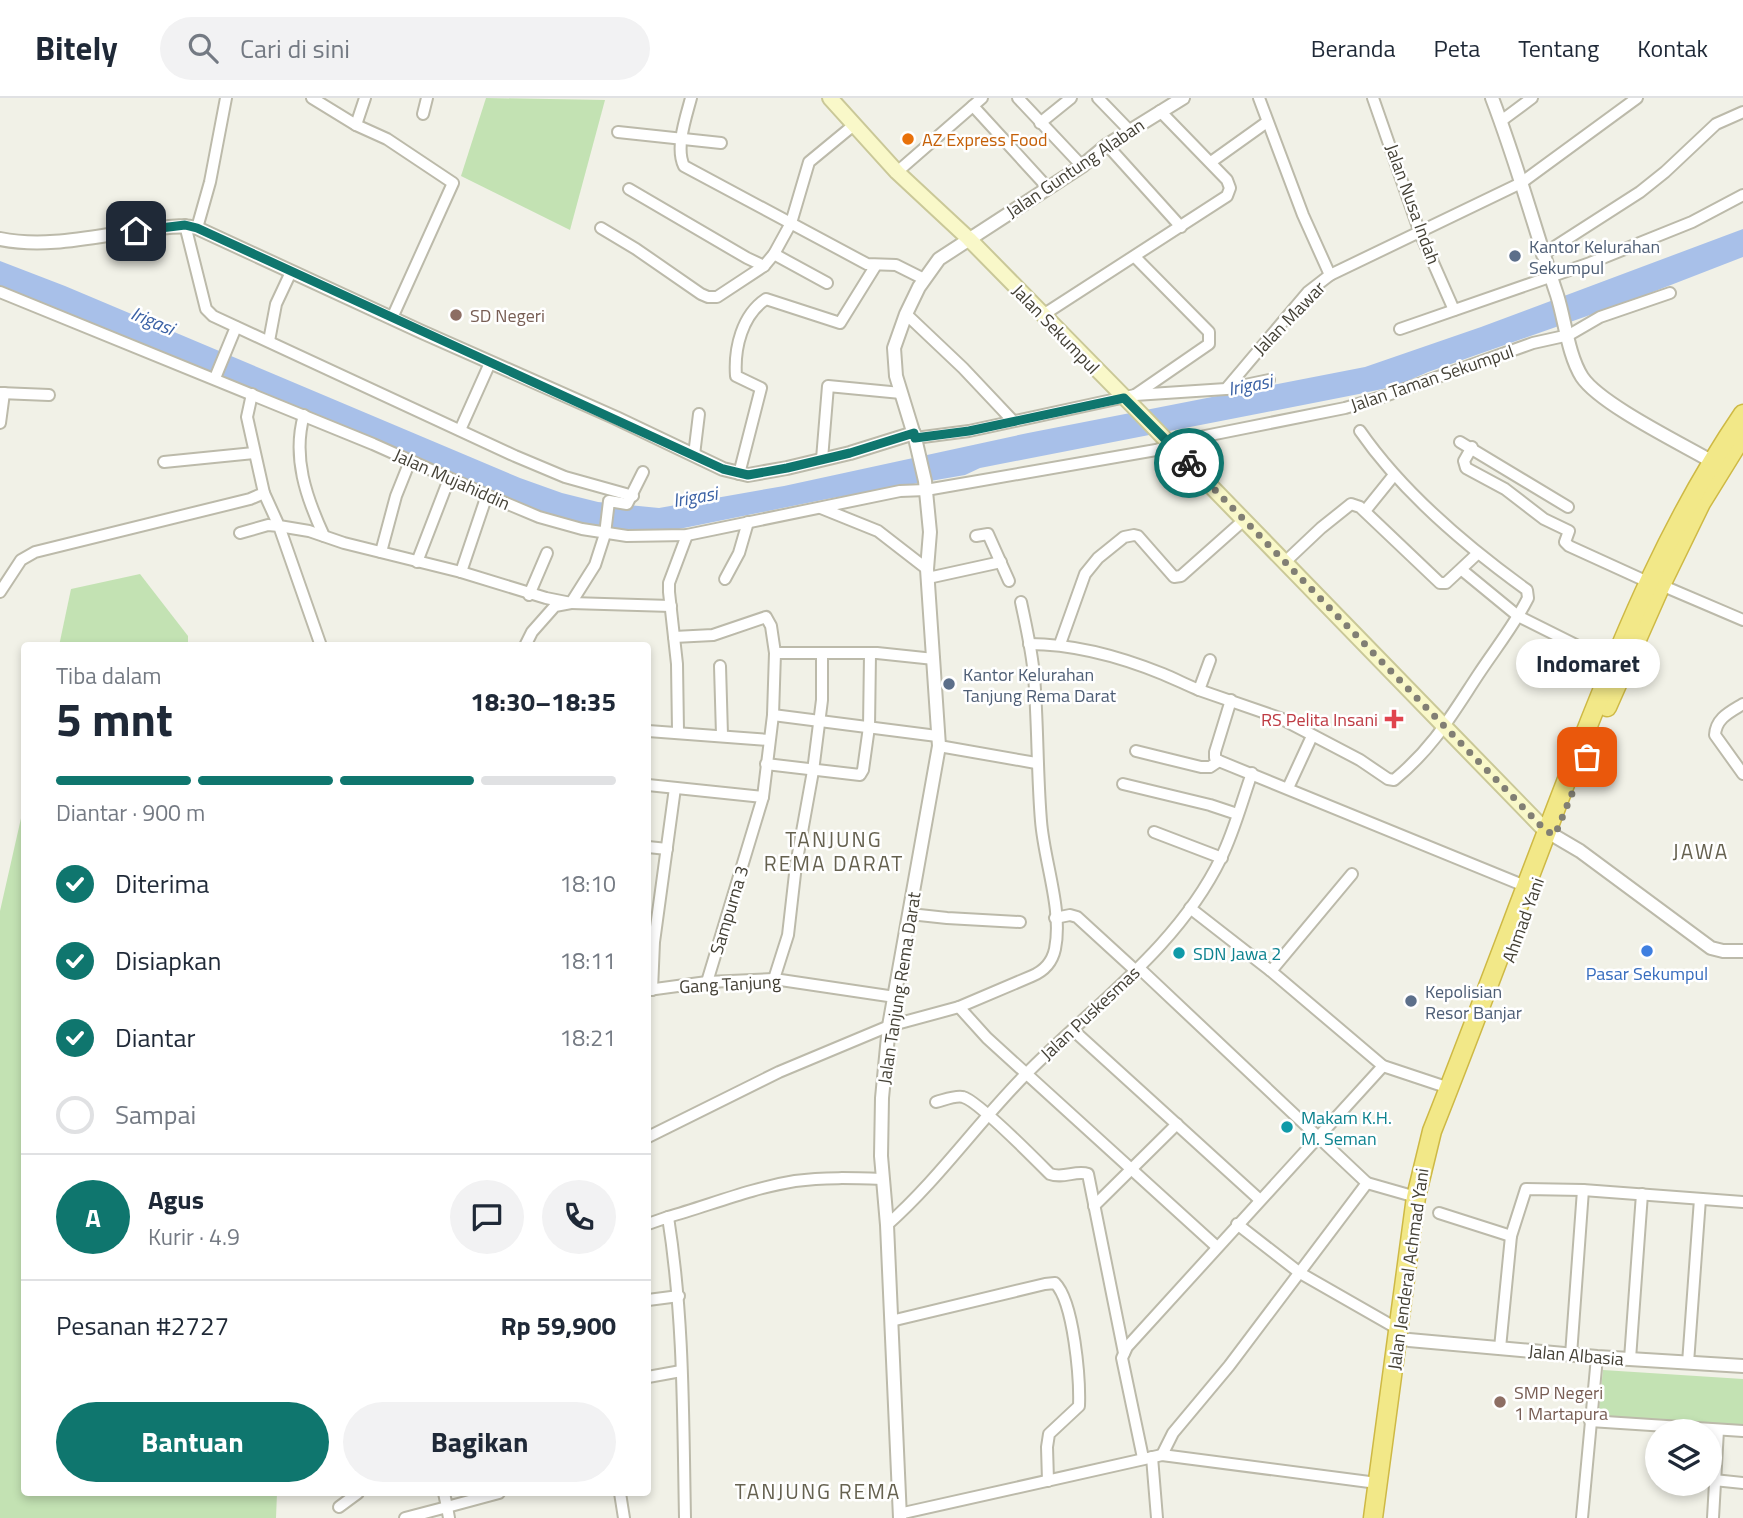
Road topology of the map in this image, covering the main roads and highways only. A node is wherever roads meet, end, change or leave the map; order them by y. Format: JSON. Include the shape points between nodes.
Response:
{"nodes":[{"id":1,"x":830,"y":98,"type":"edge"},
{"id":2,"x":1743,"y":414,"type":"edge"},
{"id":3,"x":1743,"y":435,"type":"edge"},
{"id":4,"x":1654,"y":584,"type":"junction"},
{"id":5,"x":1551,"y":833,"type":"junction"},
{"id":6,"x":1414,"y":1250,"type":"junction"},
{"id":7,"x":1404,"y":1334,"type":"junction"},
{"id":8,"x":1373,"y":1518,"type":"edge"},
{"id":9,"x":1381,"y":1518,"type":"edge"}],
"edges":[{"from":1,"to":5,"type":"main road","name":"Jalan Sekumpul","via":[[897,172],[1131,400]]},
{"from":2,"to":4,"type":"highway","name":"Jalan Jenderal Achmad Yani","via":[[1682,512]]},
{"from":3,"to":4,"type":"highway","name":"Ahmad Yani"},
{"from":4,"to":5,"type":"highway","name":"Ahmad Yani"},
{"from":4,"to":5,"type":"highway","name":"Jalan Jenderal Achmad Yani","via":[[1612,663]]},
{"from":5,"to":6,"type":"highway","name":"Ahmad Yani","via":[[1435,1154]]},
{"from":5,"to":6,"type":"highway","name":"Jalan Jenderal Achmad Yani","via":[[1525,886],[1432,1131],[1416,1196]]},
{"from":6,"to":7,"type":"highway","name":"Jalan Jenderal Achmad Yani"},
{"from":7,"to":8,"type":"highway","name":"Jalan Jenderal Achmad Yani"},
{"from":7,"to":9,"type":"highway"}]}
